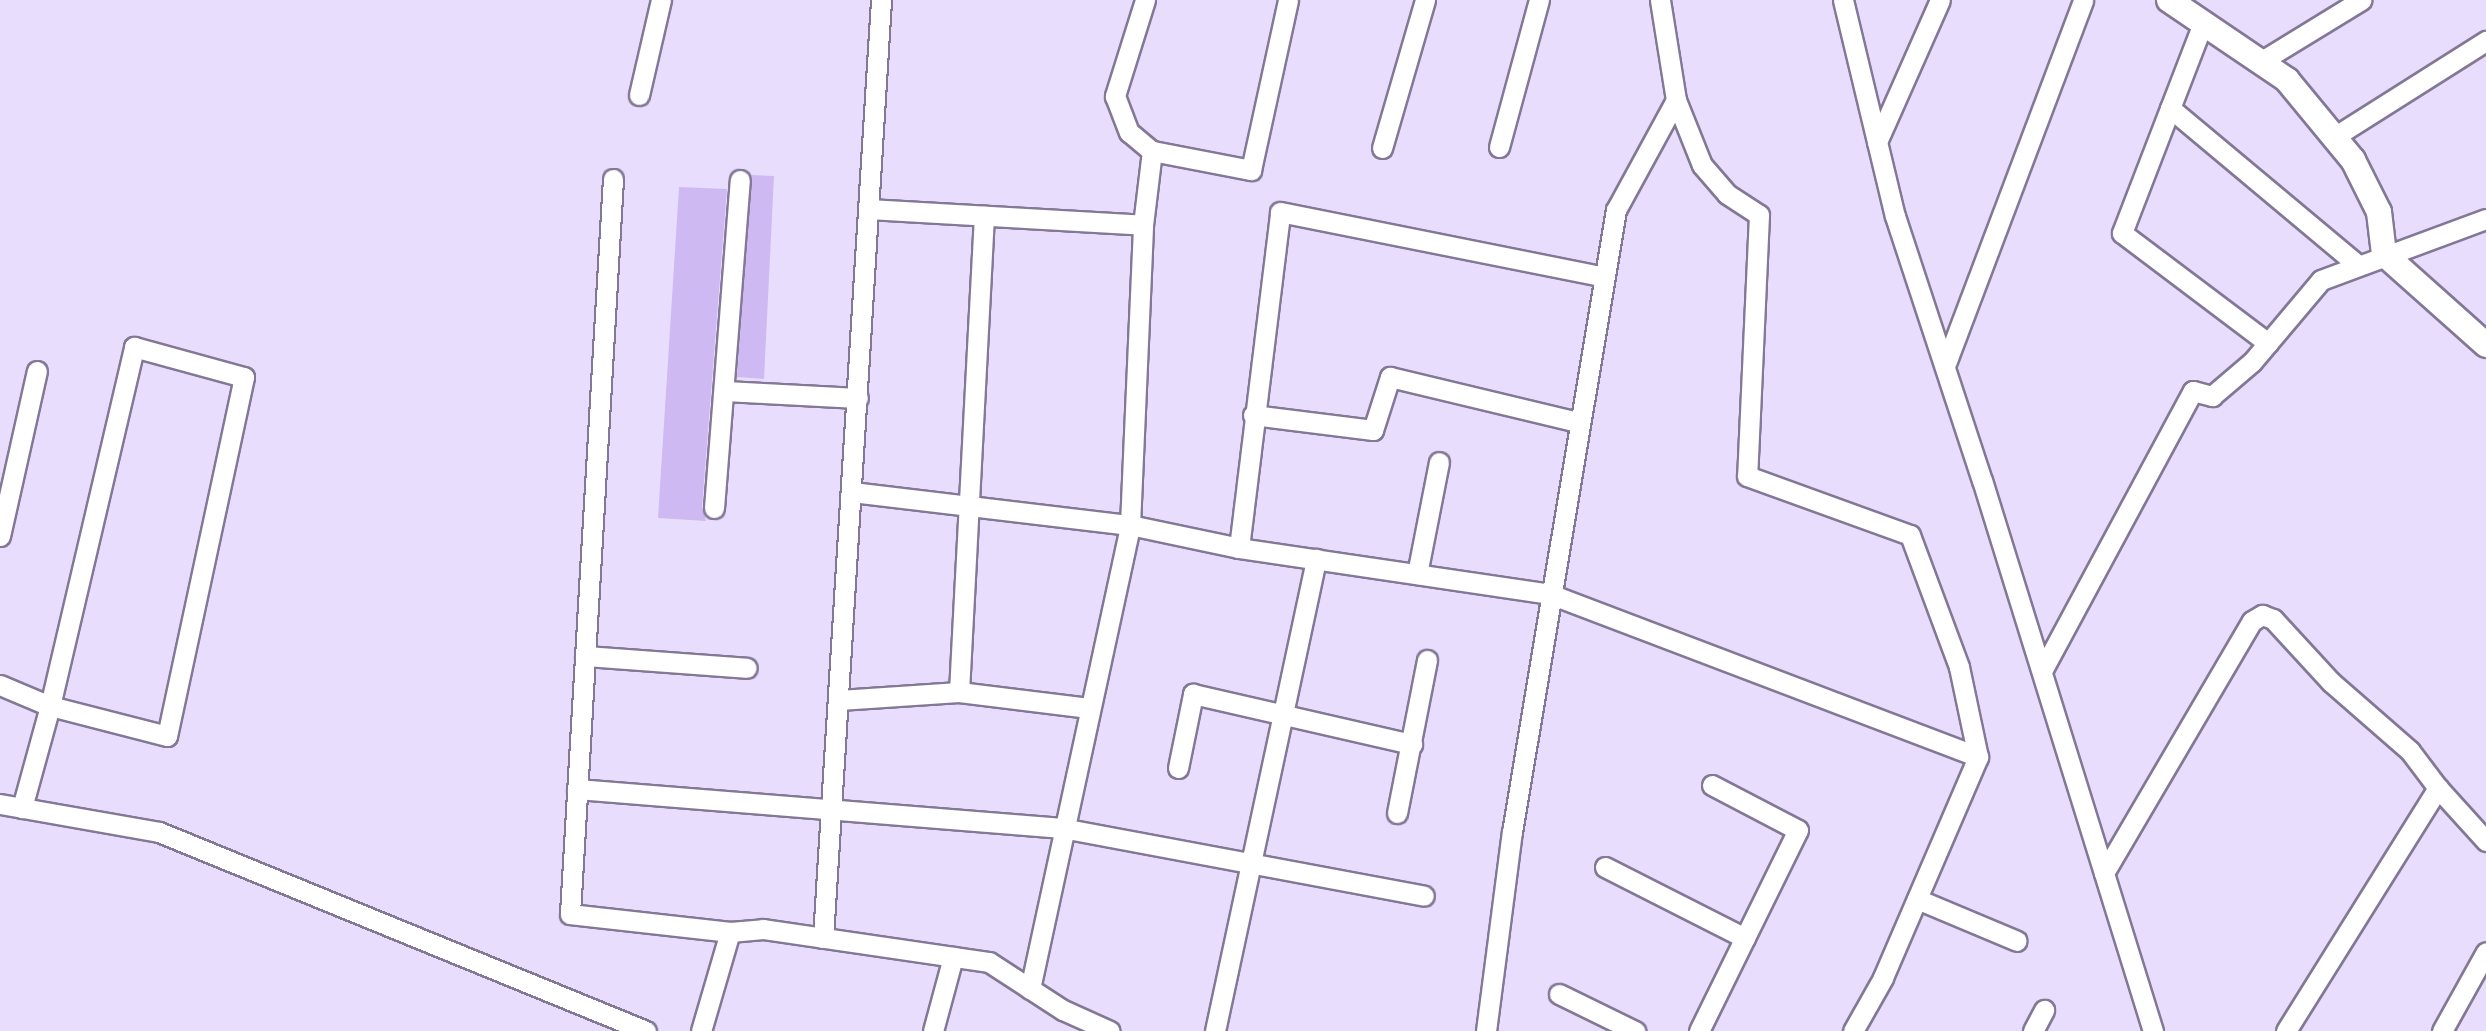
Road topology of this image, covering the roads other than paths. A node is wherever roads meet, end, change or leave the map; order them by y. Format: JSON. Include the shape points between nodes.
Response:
{"nodes":[{"id":1,"x":661,"y":0,"type":"edge"},
{"id":2,"x":881,"y":0,"type":"edge"},
{"id":3,"x":1145,"y":0,"type":"edge"},
{"id":4,"x":1288,"y":0,"type":"edge"},
{"id":5,"x":1425,"y":0,"type":"edge"},
{"id":6,"x":1539,"y":0,"type":"edge"},
{"id":7,"x":1660,"y":0,"type":"edge"},
{"id":8,"x":1843,"y":0,"type":"edge"},
{"id":9,"x":1940,"y":0,"type":"edge"},
{"id":10,"x":2083,"y":0,"type":"edge"},
{"id":11,"x":2169,"y":0,"type":"edge"},
{"id":12,"x":2361,"y":0,"type":"edge"},
{"id":13,"x":2203,"y":23,"type":"junction"},
{"id":14,"x":2486,"y":41,"type":"edge"},
{"id":15,"x":2260,"y":62,"type":"junction"},
{"id":16,"x":639,"y":95,"type":"dead end"},
{"id":17,"x":1676,"y":100,"type":"junction"},
{"id":18,"x":2170,"y":108,"type":"junction"},
{"id":19,"x":2334,"y":137,"type":"junction"},
{"id":20,"x":1877,"y":142,"type":"junction"},
{"id":21,"x":1499,"y":147,"type":"dead end"},
{"id":22,"x":1382,"y":148,"type":"dead end"},
{"id":23,"x":1152,"y":151,"type":"junction"},
{"id":24,"x":613,"y":179,"type":"dead end"},
{"id":25,"x":740,"y":180,"type":"dead end"},
{"id":26,"x":869,"y":209,"type":"junction"},
{"id":27,"x":984,"y":216,"type":"junction"},
{"id":28,"x":2486,"y":219,"type":"edge"},
{"id":29,"x":1143,"y":225,"type":"junction"},
{"id":30,"x":2384,"y":254,"type":"junction"},
{"id":31,"x":2358,"y":265,"type":"junction"},
{"id":32,"x":1604,"y":277,"type":"junction"},
{"id":33,"x":2268,"y":343,"type":"junction"},
{"id":34,"x":2486,"y":345,"type":"edge"},
{"id":35,"x":1945,"y":366,"type":"junction"},
{"id":36,"x":37,"y":371,"type":"dead end"},
{"id":37,"x":725,"y":391,"type":"junction"},
{"id":38,"x":858,"y":398,"type":"junction"},
{"id":39,"x":1253,"y":415,"type":"junction"},
{"id":40,"x":1578,"y":422,"type":"junction"},
{"id":41,"x":1439,"y":462,"type":"dead end"},
{"id":42,"x":852,"y":492,"type":"junction"},
{"id":43,"x":970,"y":506,"type":"junction"},
{"id":44,"x":714,"y":508,"type":"dead end"},
{"id":45,"x":1130,"y":525,"type":"junction"},
{"id":46,"x":0,"y":536,"type":"edge"},
{"id":47,"x":1239,"y":548,"type":"junction"},
{"id":48,"x":1316,"y":559,"type":"junction"},
{"id":49,"x":1417,"y":574,"type":"junction"},
{"id":50,"x":1550,"y":594,"type":"junction"},
{"id":51,"x":585,"y":656,"type":"junction"},
{"id":52,"x":1427,"y":660,"type":"dead end"},
{"id":53,"x":747,"y":668,"type":"dead end"},
{"id":54,"x":2042,"y":671,"type":"junction"},
{"id":55,"x":0,"y":685,"type":"edge"},
{"id":56,"x":959,"y":692,"type":"junction"},
{"id":57,"x":839,"y":700,"type":"junction"},
{"id":58,"x":50,"y":706,"type":"junction"},
{"id":59,"x":1089,"y":708,"type":"junction"},
{"id":60,"x":1283,"y":715,"type":"junction"},
{"id":61,"x":1412,"y":744,"type":"junction"},
{"id":62,"x":1978,"y":758,"type":"junction"},
{"id":63,"x":1178,"y":768,"type":"dead end"},
{"id":64,"x":1712,"y":785,"type":"dead end"},
{"id":65,"x":2438,"y":788,"type":"junction"},
{"id":66,"x":577,"y":789,"type":"junction"},
{"id":67,"x":0,"y":804,"type":"edge"},
{"id":68,"x":22,"y":807,"type":"junction"},
{"id":69,"x":832,"y":810,"type":"junction"},
{"id":70,"x":1397,"y":813,"type":"dead end"},
{"id":71,"x":1062,"y":828,"type":"junction"},
{"id":72,"x":2486,"y":841,"type":"edge"},
{"id":73,"x":1250,"y":865,"type":"junction"},
{"id":74,"x":1605,"y":867,"type":"dead end"},
{"id":75,"x":2104,"y":873,"type":"junction"},
{"id":76,"x":1424,"y":896,"type":"dead end"},
{"id":77,"x":1917,"y":899,"type":"junction"},
{"id":78,"x":730,"y":932,"type":"junction"},
{"id":79,"x":823,"y":938,"type":"junction"},
{"id":80,"x":1745,"y":938,"type":"junction"},
{"id":81,"x":2017,"y":940,"type":"dead end"},
{"id":82,"x":2486,"y":952,"type":"edge"},
{"id":83,"x":953,"y":957,"type":"junction"},
{"id":84,"x":2481,"y":972,"type":"edge"},
{"id":85,"x":1030,"y":989,"type":"junction"},
{"id":86,"x":1559,"y":994,"type":"dead end"},
{"id":87,"x":2044,"y":1010,"type":"dead end"},
{"id":88,"x":646,"y":1031,"type":"edge"},
{"id":89,"x":701,"y":1031,"type":"edge"},
{"id":90,"x":933,"y":1031,"type":"edge"},
{"id":91,"x":1110,"y":1031,"type":"edge"},
{"id":92,"x":1215,"y":1031,"type":"edge"},
{"id":93,"x":1486,"y":1031,"type":"edge"},
{"id":94,"x":1635,"y":1031,"type":"edge"},
{"id":95,"x":1699,"y":1031,"type":"edge"},
{"id":96,"x":1853,"y":1031,"type":"edge"},
{"id":97,"x":2033,"y":1031,"type":"edge"},
{"id":98,"x":2152,"y":1031,"type":"edge"},
{"id":99,"x":2286,"y":1031,"type":"edge"},
{"id":100,"x":2442,"y":1031,"type":"edge"}],
"edges":[{"from":1,"to":16,"type":"street"},
{"from":2,"to":26,"type":"street"},
{"from":3,"to":23,"type":"street","via":[[1115,96],[1129,132]]},
{"from":4,"to":23,"type":"street","via":[[1251,170]]},
{"from":5,"to":22,"type":"street"},
{"from":6,"to":21,"type":"street"},
{"from":7,"to":17,"type":"street"},
{"from":8,"to":20,"type":"street"},
{"from":9,"to":20,"type":"street"},
{"from":10,"to":35,"type":"street"},
{"from":11,"to":13,"type":"street"},
{"from":12,"to":15,"type":"street"},
{"from":13,"to":15,"type":"street"},
{"from":13,"to":18,"type":"street"},
{"from":14,"to":19,"type":"street"},
{"from":15,"to":19,"type":"street","via":[[2287,80]]},
{"from":17,"to":32,"type":"street","via":[[1616,210]]},
{"from":17,"to":62,"type":"street","via":[[1703,164],[1727,194],[1759,215],[1747,476],[1910,535],[1959,667]]},
{"from":18,"to":31,"type":"street"},
{"from":18,"to":33,"type":"street","via":[[2122,233]]},
{"from":19,"to":30,"type":"street","via":[[2353,160],[2379,212]]},
{"from":20,"to":35,"type":"street","via":[[1895,216]]},
{"from":23,"to":29,"type":"street"},
{"from":24,"to":51,"type":"street"},
{"from":25,"to":37,"type":"street"},
{"from":26,"to":27,"type":"street"},
{"from":26,"to":38,"type":"street"},
{"from":27,"to":29,"type":"street"},
{"from":27,"to":43,"type":"street"},
{"from":28,"to":30,"type":"street"},
{"from":29,"to":45,"type":"street"},
{"from":30,"to":31,"type":"street"},
{"from":30,"to":34,"type":"street"},
{"from":31,"to":33,"type":"street","via":[[2321,281]]},
{"from":32,"to":39,"type":"street","via":[[1280,212]]},
{"from":32,"to":40,"type":"street"},
{"from":33,"to":54,"type":"street","via":[[2212,396],[2193,391]]},
{"from":35,"to":54,"type":"street"},
{"from":36,"to":46,"type":"street"},
{"from":37,"to":38,"type":"street"},
{"from":37,"to":44,"type":"street"},
{"from":38,"to":42,"type":"street"},
{"from":39,"to":40,"type":"street","via":[[1373,430],[1390,377]]},
{"from":39,"to":47,"type":"street"},
{"from":40,"to":50,"type":"street"},
{"from":41,"to":49,"type":"street"},
{"from":42,"to":43,"type":"street"},
{"from":42,"to":57,"type":"street"},
{"from":43,"to":45,"type":"street"},
{"from":43,"to":56,"type":"street"},
{"from":45,"to":47,"type":"street"},
{"from":45,"to":59,"type":"street"},
{"from":47,"to":48,"type":"street"},
{"from":48,"to":49,"type":"street"},
{"from":48,"to":60,"type":"street"},
{"from":49,"to":50,"type":"street"},
{"from":50,"to":62,"type":"street"},
{"from":50,"to":93,"type":"street"},
{"from":51,"to":53,"type":"street"},
{"from":51,"to":66,"type":"street"},
{"from":52,"to":61,"type":"street"},
{"from":54,"to":75,"type":"street"},
{"from":55,"to":58,"type":"street"},
{"from":56,"to":57,"type":"street"},
{"from":56,"to":59,"type":"street"},
{"from":57,"to":69,"type":"street"},
{"from":58,"to":58,"type":"street","via":[[167,736],[244,377],[134,347]]},
{"from":58,"to":68,"type":"street"},
{"from":59,"to":71,"type":"street"},
{"from":60,"to":61,"type":"street"},
{"from":60,"to":63,"type":"street","via":[[1193,694]]},
{"from":60,"to":73,"type":"street"},
{"from":61,"to":70,"type":"street"},
{"from":62,"to":77,"type":"street"},
{"from":64,"to":80,"type":"street","via":[[1798,830]]},
{"from":65,"to":72,"type":"street"},
{"from":65,"to":75,"type":"street","via":[[2410,751],[2331,682],[2273,619],[2262,615],[2252,621]]},
{"from":65,"to":99,"type":"street"},
{"from":66,"to":69,"type":"street"},
{"from":66,"to":78,"type":"street","via":[[570,914]]},
{"from":67,"to":68,"type":"street"},
{"from":68,"to":88,"type":"street","via":[[159,832]]},
{"from":69,"to":71,"type":"street"},
{"from":69,"to":79,"type":"street"},
{"from":71,"to":73,"type":"street"},
{"from":71,"to":85,"type":"street"},
{"from":73,"to":76,"type":"street"},
{"from":73,"to":92,"type":"street"},
{"from":74,"to":80,"type":"street"},
{"from":75,"to":98,"type":"street"},
{"from":77,"to":81,"type":"street"},
{"from":77,"to":96,"type":"street","via":[[1883,978]]},
{"from":78,"to":79,"type":"street","via":[[762,929]]},
{"from":78,"to":89,"type":"street"},
{"from":79,"to":83,"type":"street"},
{"from":80,"to":95,"type":"street"},
{"from":82,"to":84,"type":"street"},
{"from":83,"to":85,"type":"street","via":[[989,962]]},
{"from":83,"to":90,"type":"street"},
{"from":84,"to":100,"type":"street"},
{"from":85,"to":91,"type":"street"},
{"from":86,"to":94,"type":"street"},
{"from":87,"to":97,"type":"street"}]}
